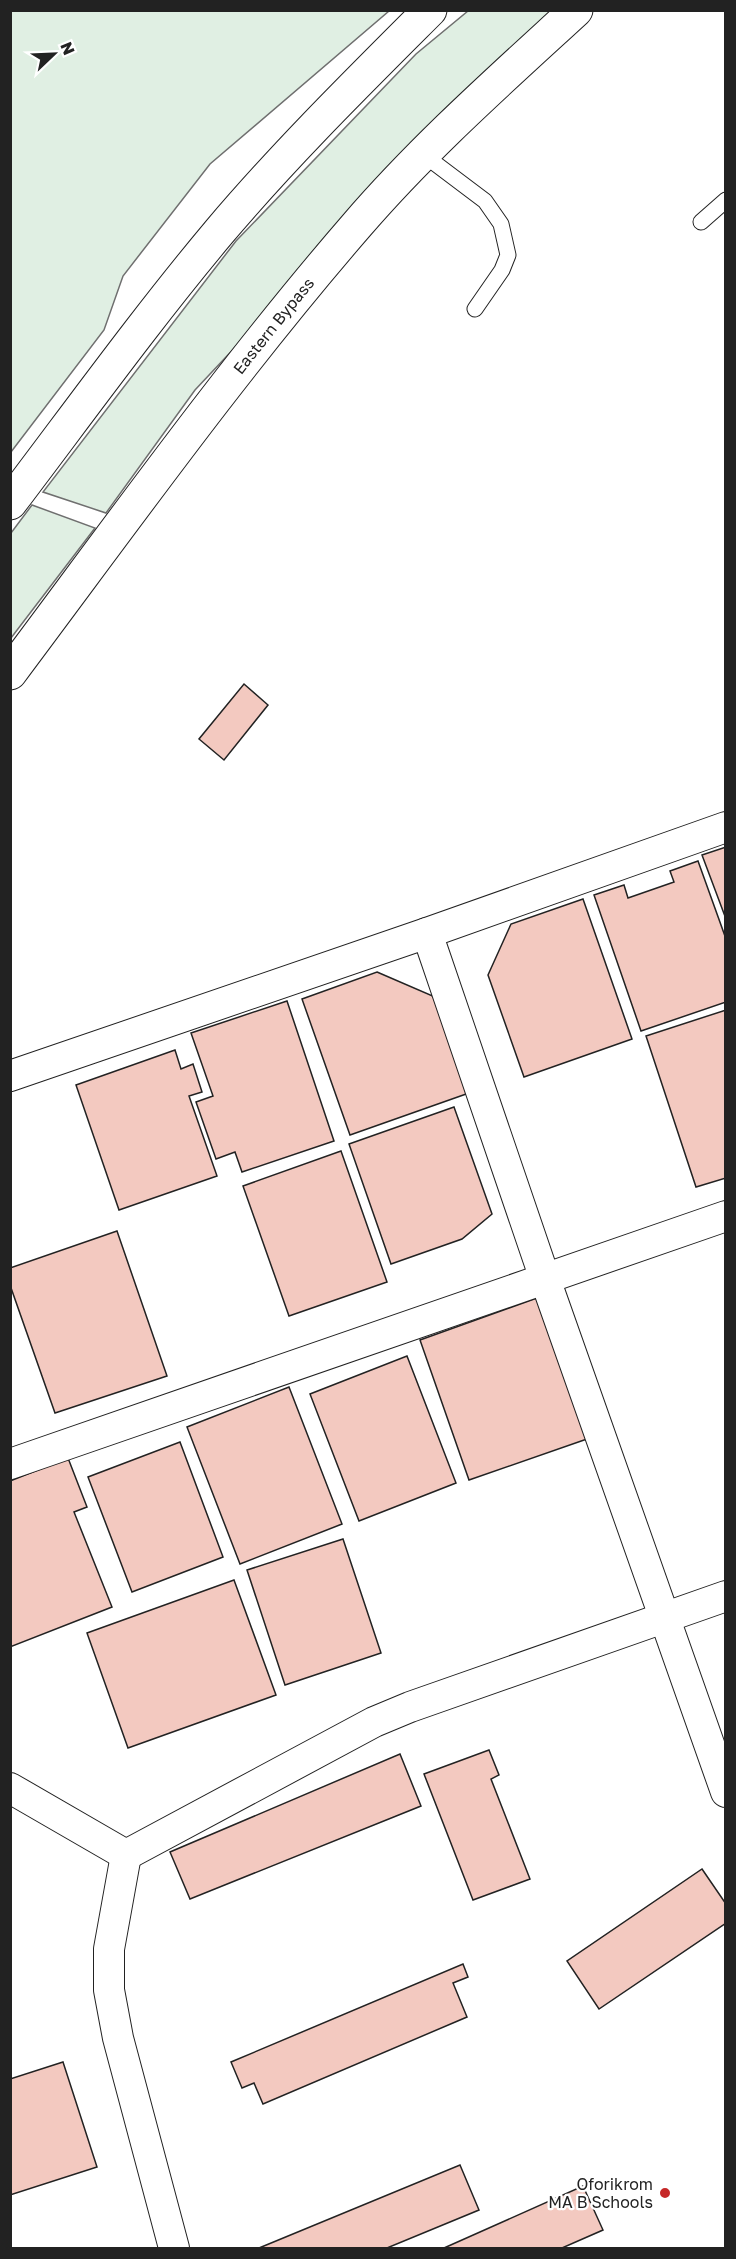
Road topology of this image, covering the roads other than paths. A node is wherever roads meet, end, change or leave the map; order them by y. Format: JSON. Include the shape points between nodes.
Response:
{"nodes":[{"id":1,"x":430,"y":10,"type":"edge"},
{"id":2,"x":576,"y":10,"type":"edge"},
{"id":3,"x":424,"y":155,"type":"junction"},
{"id":4,"x":726,"y":200,"type":"edge"},
{"id":5,"x":701,"y":222,"type":"dead end"},
{"id":6,"x":475,"y":309,"type":"dead end"},
{"id":7,"x":10,"y":503,"type":"edge"},
{"id":8,"x":10,"y":673,"type":"edge"},
{"id":9,"x":726,"y":827,"type":"edge"},
{"id":10,"x":427,"y":933,"type":"junction"},
{"id":11,"x":10,"y":1076,"type":"edge"},
{"id":12,"x":726,"y":1216,"type":"edge"},
{"id":13,"x":545,"y":1279,"type":"junction"},
{"id":14,"x":10,"y":1464,"type":"edge"},
{"id":15,"x":726,"y":1596,"type":"edge"},
{"id":16,"x":665,"y":1616,"type":"junction"},
{"id":17,"x":10,"y":1788,"type":"edge"},
{"id":18,"x":726,"y":1792,"type":"edge"},
{"id":19,"x":126,"y":1855,"type":"junction"},
{"id":20,"x":174,"y":2248,"type":"edge"}],
"edges":[{"from":1,"to":7,"type":"highway","via":[[317,123],[219,232]]},
{"from":2,"to":3,"type":"highway","name":"Eastern Bypass"},
{"from":3,"to":6,"type":"lane","via":[[485,201],[501,224],[508,255]]},
{"from":3,"to":8,"type":"highway","name":"Eastern Bypass","via":[[357,225],[210,405]]},
{"from":4,"to":5,"type":"lane"},
{"from":9,"to":10,"type":"street"},
{"from":10,"to":11,"type":"street"},
{"from":10,"to":13,"type":"street"},
{"from":12,"to":13,"type":"street"},
{"from":13,"to":14,"type":"street"},
{"from":13,"to":16,"type":"street"},
{"from":15,"to":16,"type":"street"},
{"from":16,"to":18,"type":"street"},
{"from":16,"to":19,"type":"street","via":[[374,1722]]},
{"from":17,"to":19,"type":"street"},
{"from":19,"to":20,"type":"street","via":[[109,1949],[109,1990]]}]}
